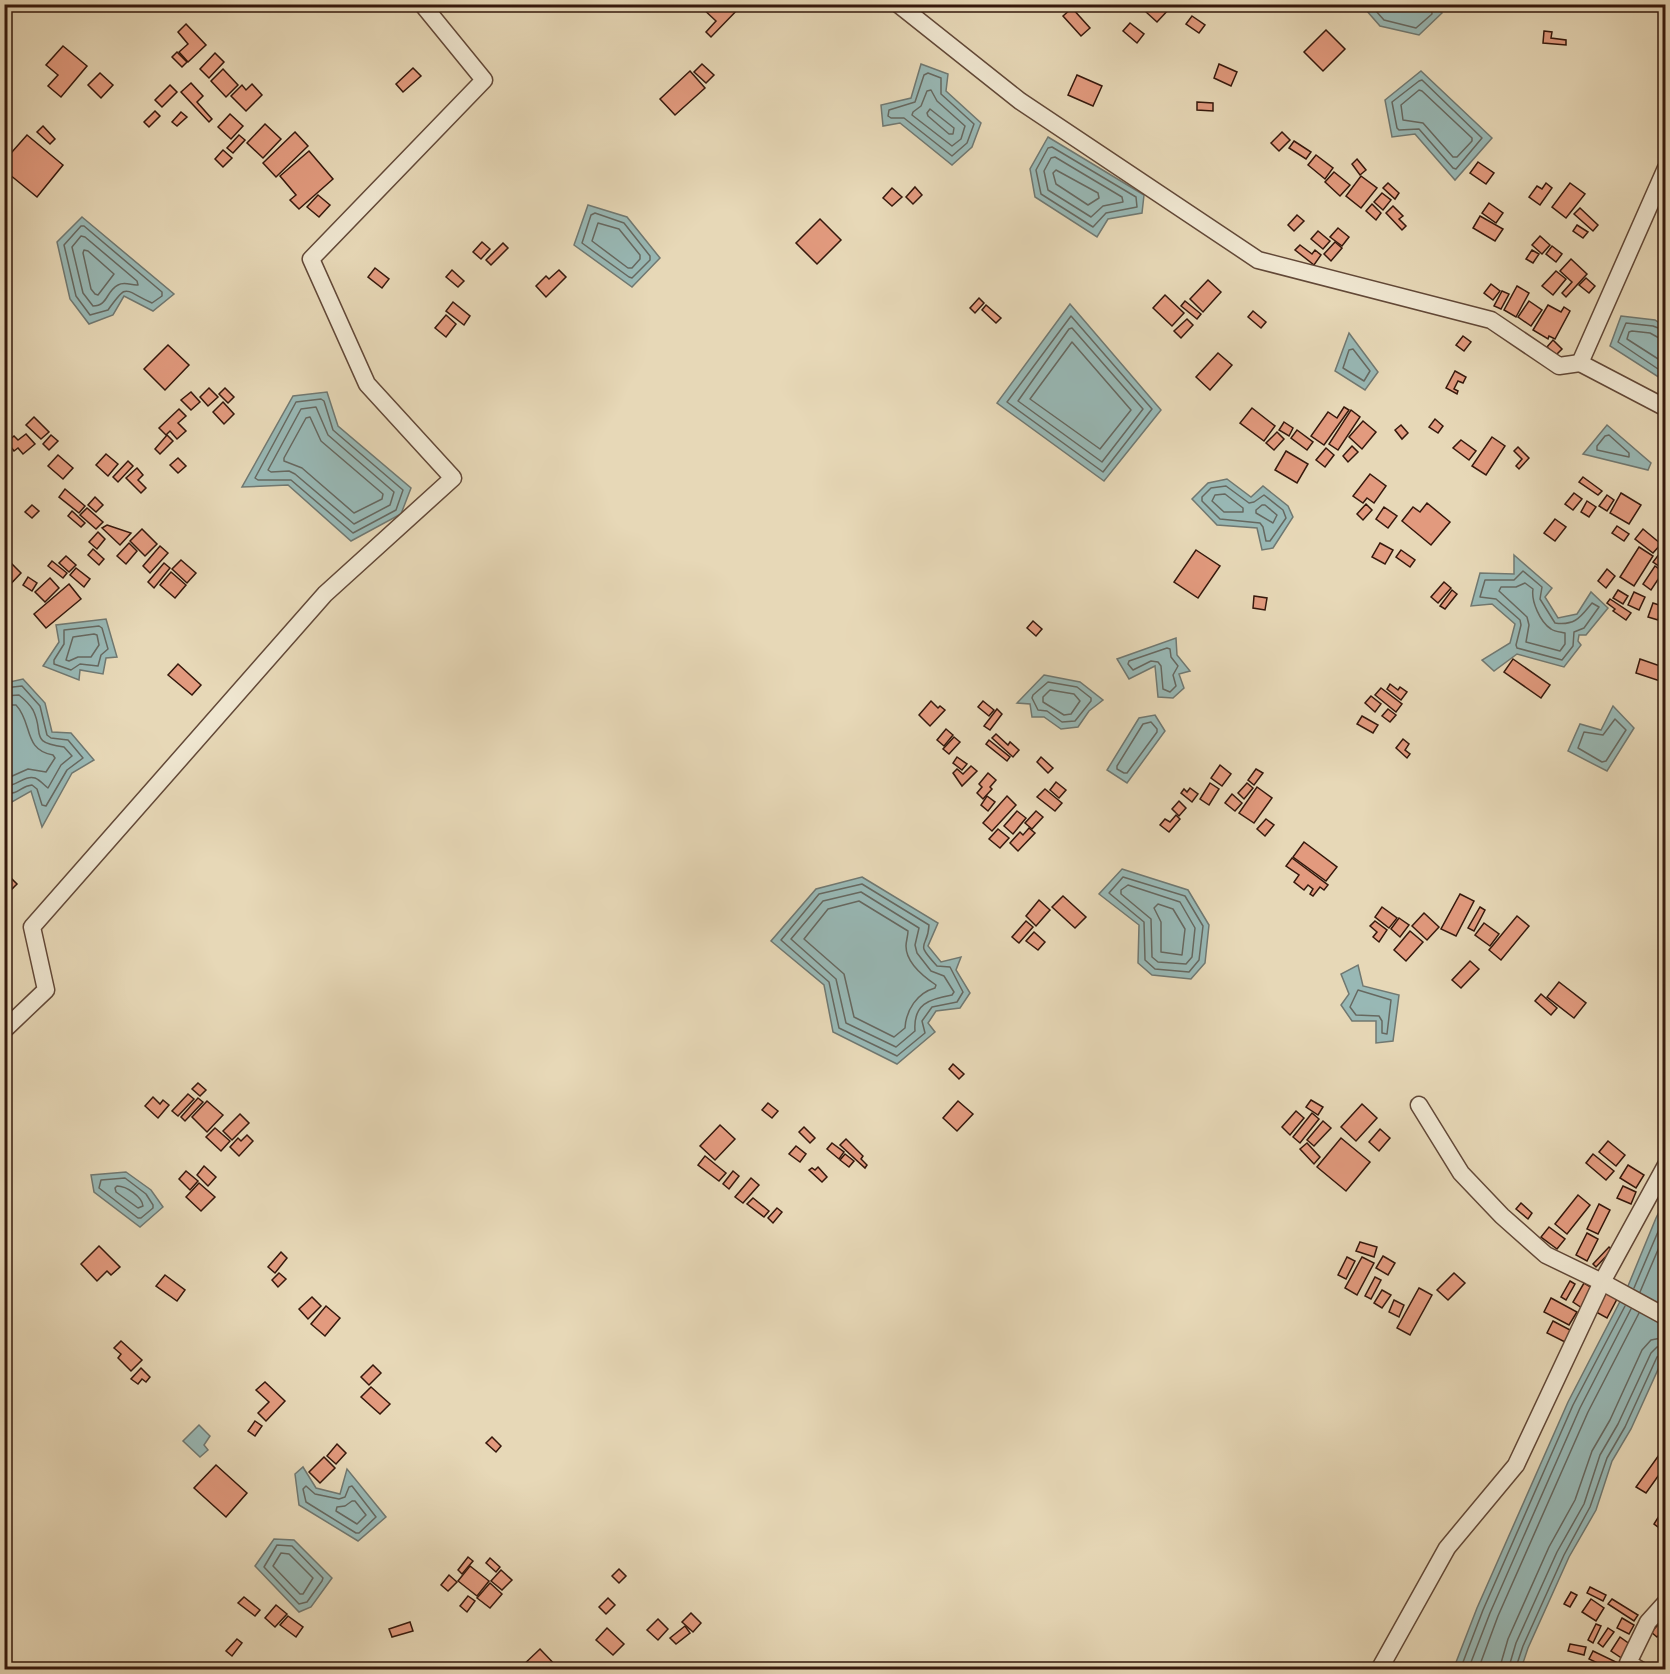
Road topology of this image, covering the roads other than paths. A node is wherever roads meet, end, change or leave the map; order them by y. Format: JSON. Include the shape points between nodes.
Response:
{"nodes":[{"id":1,"x":422,"y":4,"type":"edge"},
{"id":2,"x":898,"y":4,"type":"edge"},
{"id":3,"x":1665,"y":168,"type":"edge"},
{"id":4,"x":1580,"y":363,"type":"junction"},
{"id":5,"x":1665,"y":408,"type":"edge"},
{"id":6,"x":4,"y":1030,"type":"edge"},
{"id":7,"x":1419,"y":1105,"type":"dead end"},
{"id":8,"x":1665,"y":1165,"type":"edge"},
{"id":9,"x":1606,"y":1284,"type":"junction"},
{"id":10,"x":1665,"y":1317,"type":"edge"},
{"id":11,"x":1665,"y":1602,"type":"edge"},
{"id":12,"x":1379,"y":1670,"type":"edge"},
{"id":13,"x":1640,"y":1670,"type":"edge"}],
"edges":[{"from":1,"to":6,"type":"street","via":[[484,80],[311,259],[367,384],[453,478],[325,594],[32,927],[46,990]]},
{"from":2,"to":4,"type":"street","via":[[1020,101],[1258,260],[1491,320],[1559,366]]},
{"from":3,"to":4,"type":"street"},
{"from":4,"to":5,"type":"street"},
{"from":7,"to":9,"type":"street","via":[[1461,1173],[1502,1215],[1546,1255]]},
{"from":8,"to":9,"type":"street"},
{"from":9,"to":10,"type":"street"},
{"from":9,"to":12,"type":"street","via":[[1516,1465],[1447,1548]]},
{"from":11,"to":13,"type":"street","via":[[1648,1622],[1628,1663]]}]}
